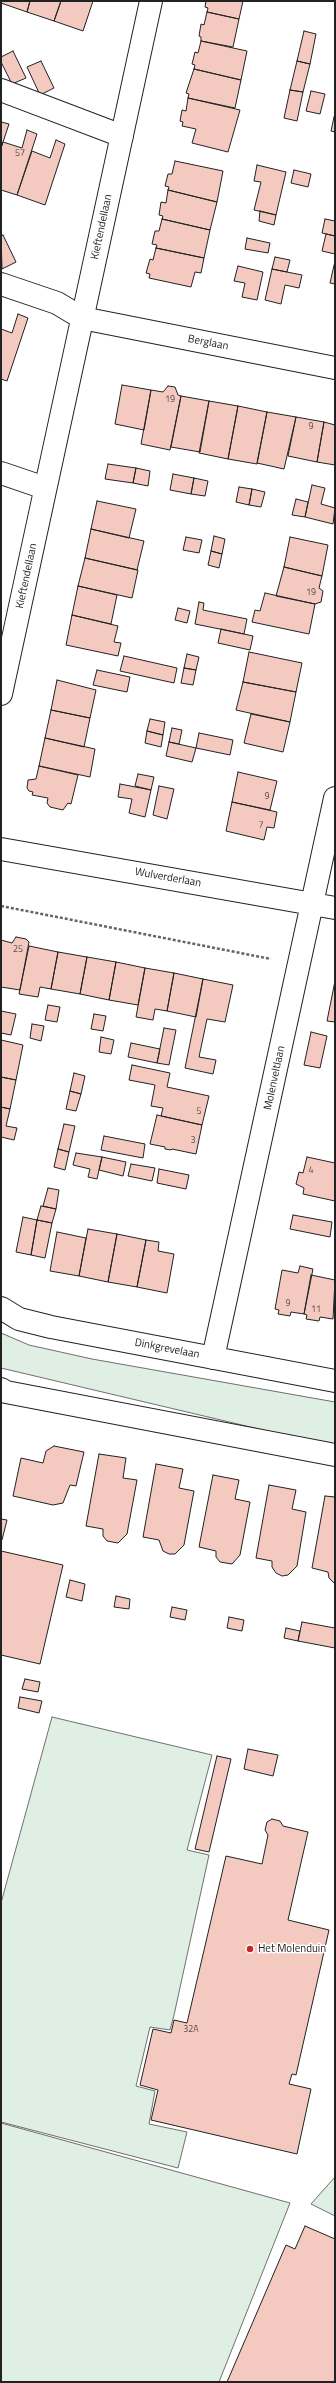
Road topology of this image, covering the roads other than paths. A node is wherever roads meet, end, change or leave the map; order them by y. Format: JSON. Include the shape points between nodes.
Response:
{"nodes":[{"id":1,"x":151,"y":1,"type":"edge"},
{"id":2,"x":1,"y":90,"type":"edge"},
{"id":3,"x":122,"y":136,"type":"junction"},
{"id":4,"x":1,"y":284,"type":"edge"},
{"id":5,"x":82,"y":318,"type":"junction"},
{"id":6,"x":335,"y":368,"type":"edge"},
{"id":7,"x":1,"y":473,"type":"edge"},
{"id":8,"x":46,"y":488,"type":"junction"},
{"id":9,"x":4,"y":662,"type":"edge"},
{"id":10,"x":1,"y":694,"type":"edge"},
{"id":11,"x":335,"y":798,"type":"edge"},
{"id":12,"x":1,"y":849,"type":"edge"},
{"id":13,"x":313,"y":904,"type":"junction"},
{"id":14,"x":335,"y":908,"type":"edge"},
{"id":15,"x":1,"y":1308,"type":"edge"},
{"id":16,"x":213,"y":1358,"type":"junction"},
{"id":17,"x":335,"y":1381,"type":"edge"},
{"id":18,"x":1,"y":1389,"type":"edge"},
{"id":19,"x":335,"y":1455,"type":"edge"}],
"edges":[{"from":1,"to":3,"type":"street","name":"Kieftendellaan"},
{"from":2,"to":3,"type":"street"},
{"from":3,"to":5,"type":"street","name":"Kieftendellaan"},
{"from":4,"to":5,"type":"street","via":[[57,303]]},
{"from":5,"to":6,"type":"street","name":"Berglaan"},
{"from":5,"to":8,"type":"street","name":"Kieftendellaan"},
{"from":7,"to":8,"type":"street"},
{"from":8,"to":9,"type":"street","name":"Kieftendellaan"},
{"from":9,"to":10,"type":"street","name":"Kieftendellaan"},
{"from":11,"to":13,"type":"street","name":"Molenveltlaan"},
{"from":12,"to":13,"type":"street","name":"Wulverderlaan"},
{"from":13,"to":14,"type":"street","name":"Wulverderlaan"},
{"from":13,"to":16,"type":"street","name":"Molenveltlaan"},
{"from":15,"to":16,"type":"street","name":"Dinkgrevelaan","via":[[19,1319],[51,1328]]},
{"from":16,"to":17,"type":"street","name":"Dinkgrevelaan"},
{"from":18,"to":19,"type":"street"}]}
